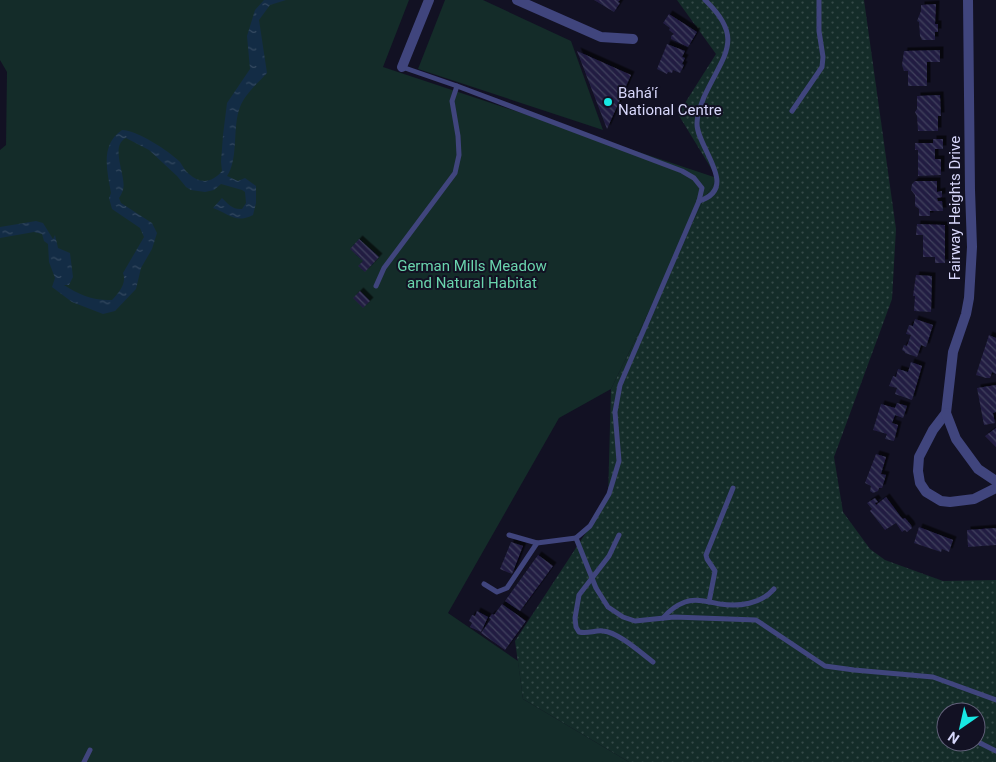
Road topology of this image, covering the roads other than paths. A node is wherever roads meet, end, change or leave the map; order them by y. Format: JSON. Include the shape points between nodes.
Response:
{"nodes":[{"id":1,"x":429,"y":0,"type":"edge"},
{"id":2,"x":517,"y":0,"type":"edge"},
{"id":3,"x":705,"y":0,"type":"edge"},
{"id":4,"x":819,"y":0,"type":"edge"},
{"id":5,"x":968,"y":0,"type":"edge"},
{"id":6,"x":632,"y":39,"type":"dead end"},
{"id":7,"x":402,"y":67,"type":"joint"},
{"id":8,"x":457,"y":86,"type":"junction"},
{"id":9,"x":792,"y":111,"type":"dead end"},
{"id":10,"x":699,"y":201,"type":"junction"},
{"id":11,"x":376,"y":286,"type":"dead end"},
{"id":12,"x":946,"y":413,"type":"junction"},
{"id":13,"x":996,"y":481,"type":"edge"},
{"id":14,"x":733,"y":488,"type":"dead end"},
{"id":15,"x":996,"y":488,"type":"edge"},
{"id":16,"x":509,"y":535,"type":"dead end"},
{"id":17,"x":619,"y":535,"type":"dead end"},
{"id":18,"x":576,"y":538,"type":"junction"},
{"id":19,"x":537,"y":543,"type":"junction"},
{"id":20,"x":592,"y":578,"type":"junction"},
{"id":21,"x":484,"y":584,"type":"dead end"},
{"id":22,"x":774,"y":589,"type":"dead end"},
{"id":23,"x":709,"y":602,"type":"junction"},
{"id":24,"x":662,"y":618,"type":"junction"},
{"id":25,"x":653,"y":662,"type":"dead end"},
{"id":26,"x":996,"y":700,"type":"edge"},
{"id":27,"x":90,"y":750,"type":"dead end"},
{"id":28,"x":84,"y":762,"type":"edge"}],
"edges":[{"from":1,"to":7,"type":"street"},
{"from":2,"to":6,"type":"street","via":[[601,37]]},
{"from":3,"to":10,"type":"lane","via":[[724,21],[729,41],[697,116],[699,135],[718,178],[712,192],[705,200]]},
{"from":4,"to":9,"type":"lane","via":[[822,67]]},
{"from":5,"to":12,"type":"street","name":"Fairway Heights Drive","via":[[972,247],[966,314],[953,352]]},
{"from":7,"to":8,"type":"lane"},
{"from":8,"to":10,"type":"lane","via":[[682,171],[702,188]]},
{"from":8,"to":11,"type":"lane","via":[[452,101],[459,156],[455,172],[384,268]]},
{"from":10,"to":18,"type":"lane","via":[[620,385],[615,412],[619,461],[609,494],[590,526]]},
{"from":12,"to":13,"type":"street","name":"Fairway Heights Drive","via":[[956,439],[978,469]]},
{"from":12,"to":15,"type":"street","via":[[932,430],[918,457],[920,483],[926,492],[941,501],[974,500]]},
{"from":14,"to":23,"type":"lane","via":[[706,555],[715,571]]},
{"from":16,"to":19,"type":"lane"},
{"from":17,"to":20,"type":"lane","via":[[609,556]]},
{"from":18,"to":19,"type":"lane"},
{"from":18,"to":20,"type":"lane"},
{"from":19,"to":21,"type":"lane","via":[[507,588],[497,592]]},
{"from":20,"to":24,"type":"lane","via":[[608,607],[623,617],[635,621]]},
{"from":20,"to":25,"type":"lane","via":[[579,595],[576,627],[580,632],[603,631],[616,636]]},
{"from":22,"to":23,"type":"lane","via":[[761,601],[746,604]]},
{"from":23,"to":24,"type":"lane","via":[[685,601]]},
{"from":24,"to":26,"type":"lane","via":[[756,620],[825,666],[933,677]]},
{"from":27,"to":28,"type":"lane"}]}
